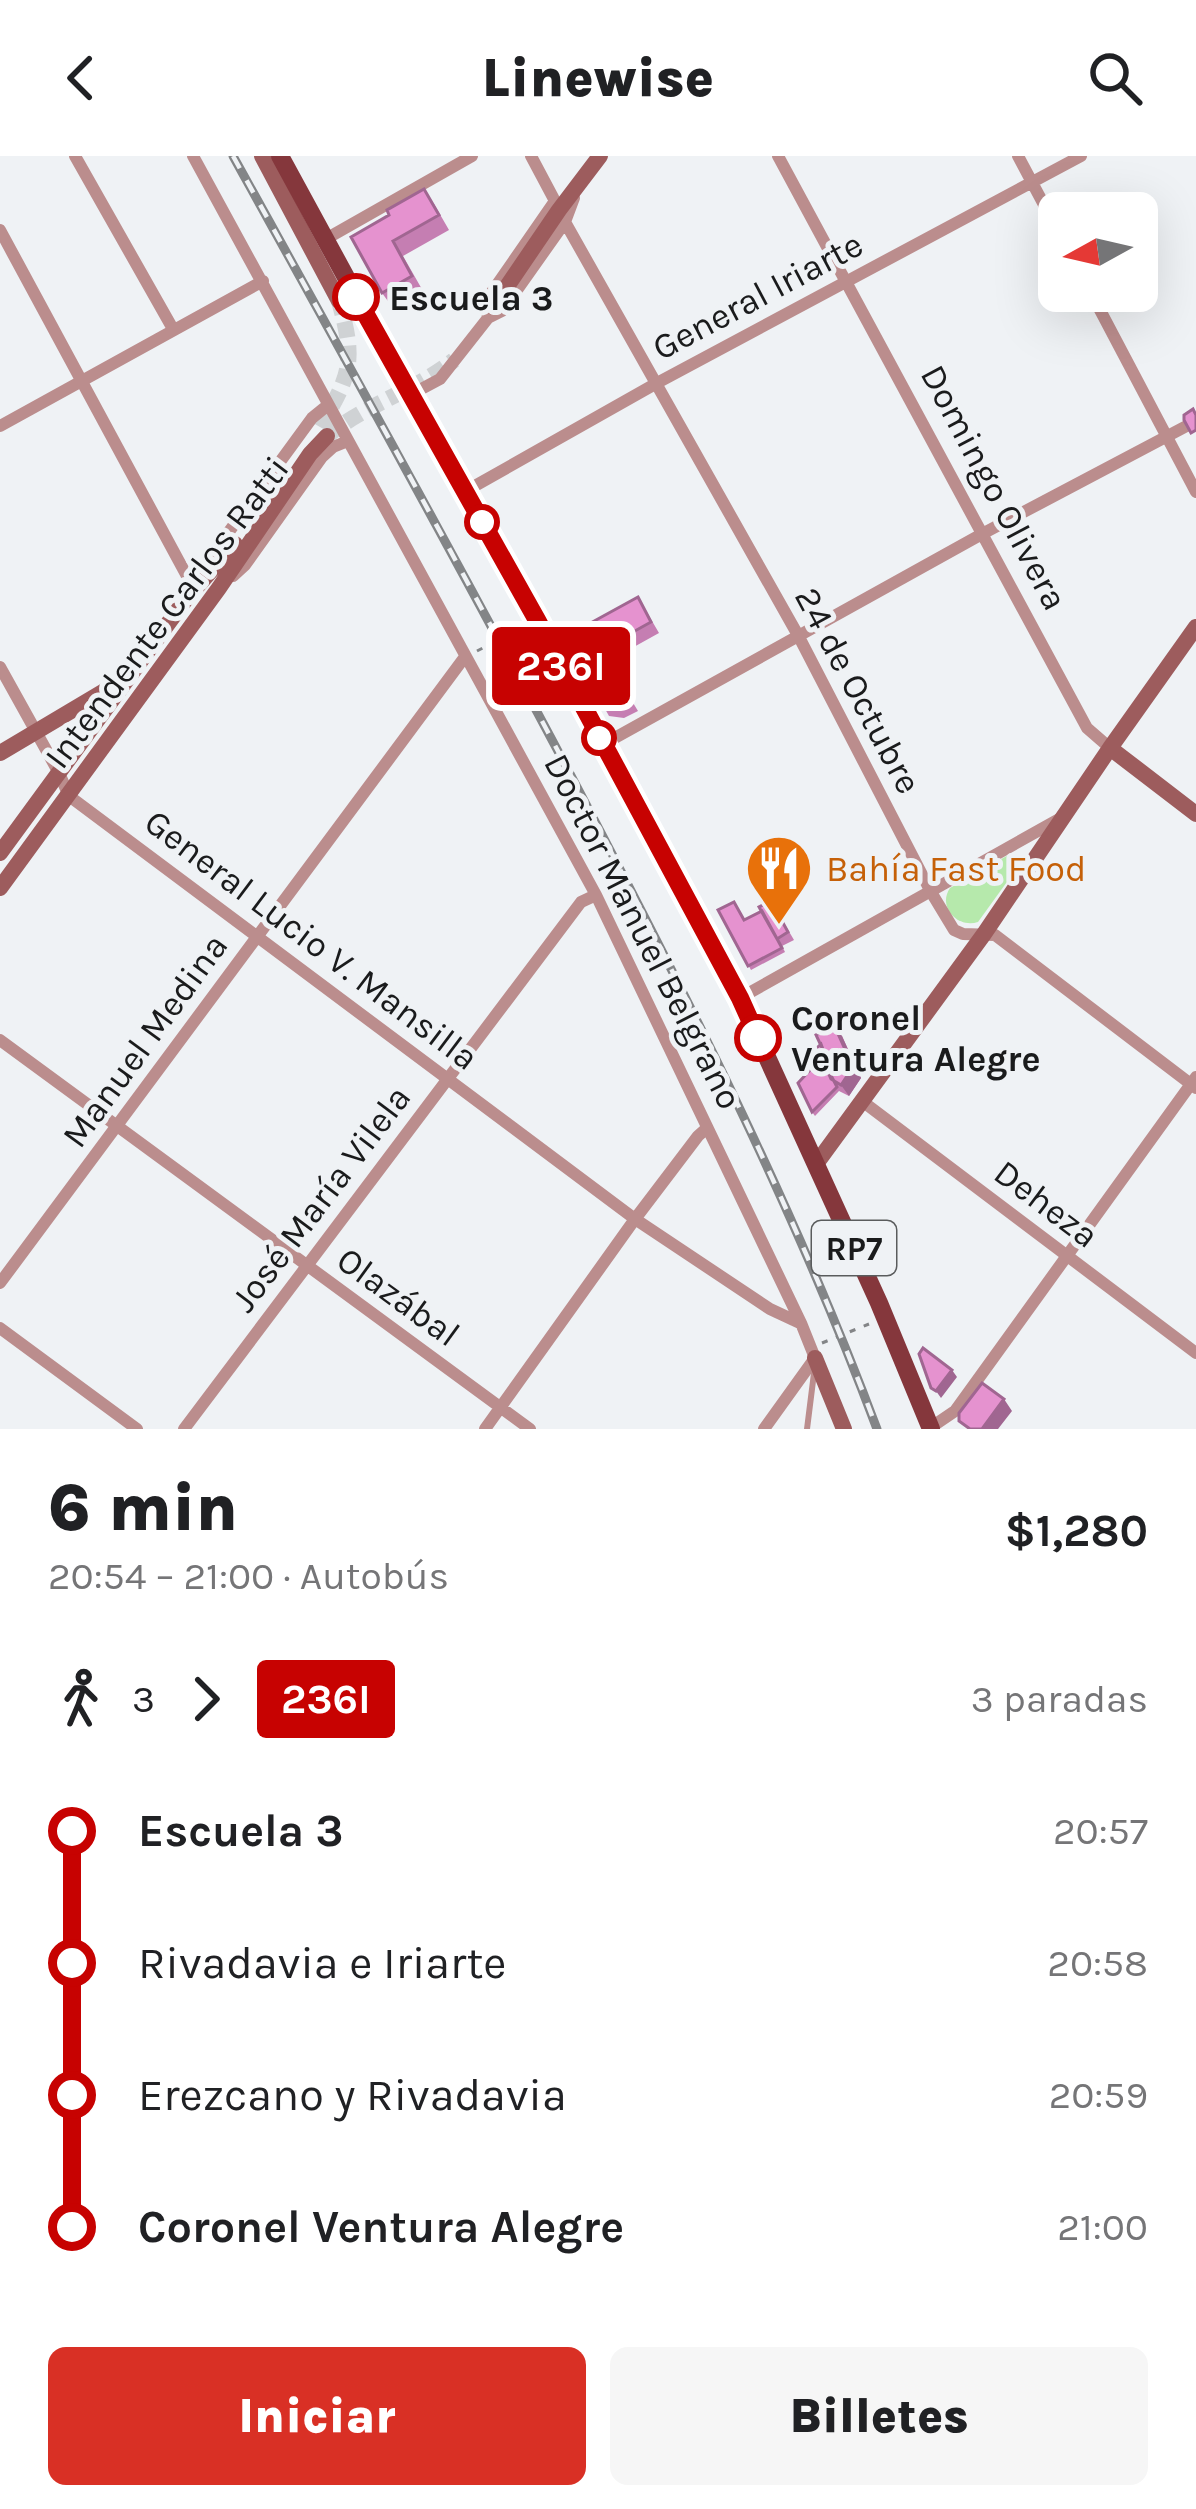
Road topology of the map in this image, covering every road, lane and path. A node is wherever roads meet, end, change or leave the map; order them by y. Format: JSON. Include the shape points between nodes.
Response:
{"nodes":[{"id":1,"x":75,"y":156,"type":"edge"},
{"id":2,"x":193,"y":156,"type":"edge"},
{"id":3,"x":262,"y":156,"type":"edge"},
{"id":4,"x":280,"y":156,"type":"edge"},
{"id":5,"x":472,"y":156,"type":"edge"},
{"id":6,"x":531,"y":156,"type":"edge"},
{"id":7,"x":600,"y":156,"type":"edge"},
{"id":8,"x":778,"y":156,"type":"edge"},
{"id":9,"x":1018,"y":156,"type":"edge"},
{"id":10,"x":1081,"y":156,"type":"edge"},
{"id":11,"x":1032,"y":182,"type":"junction"},
{"id":12,"x":1038,"y":193,"type":"edge"},
{"id":13,"x":560,"y":211,"type":"junction"},
{"id":14,"x":0,"y":230,"type":"edge"},
{"id":15,"x":324,"y":240,"type":"junction"},
{"id":16,"x":262,"y":281,"type":"junction"},
{"id":17,"x":847,"y":281,"type":"junction"},
{"id":18,"x":339,"y":301,"type":"tunnel mouth"},
{"id":19,"x":490,"y":312,"type":"junction"},
{"id":20,"x":1101,"y":312,"type":"edge"},
{"id":21,"x":173,"y":329,"type":"junction"},
{"id":22,"x":82,"y":380,"type":"junction"},
{"id":23,"x":657,"y":383,"type":"junction"},
{"id":24,"x":410,"y":395,"type":"junction"},
{"id":25,"x":328,"y":405,"type":"junction"},
{"id":26,"x":1196,"y":421,"type":"edge"},
{"id":27,"x":0,"y":426,"type":"edge"},
{"id":28,"x":1166,"y":436,"type":"junction"},
{"id":29,"x":348,"y":441,"type":"junction"},
{"id":30,"x":464,"y":491,"type":"junction"},
{"id":31,"x":1196,"y":492,"type":"edge"},
{"id":32,"x":982,"y":534,"type":"junction"},
{"id":33,"x":188,"y":578,"type":"junction"},
{"id":34,"x":219,"y":588,"type":"junction"},
{"id":35,"x":186,"y":599,"type":"junction"},
{"id":36,"x":537,"y":620,"type":"junction"},
{"id":37,"x":1196,"y":627,"type":"edge"},
{"id":38,"x":799,"y":637,"type":"junction"},
{"id":39,"x":464,"y":658,"type":"junction"},
{"id":40,"x":0,"y":667,"type":"edge"},
{"id":41,"x":127,"y":678,"type":"junction"},
{"id":42,"x":36,"y":732,"type":"junction"},
{"id":43,"x":602,"y":745,"type":"junction"},
{"id":44,"x":1110,"y":748,"type":"junction"},
{"id":45,"x":0,"y":752,"type":"edge"},
{"id":46,"x":59,"y":773,"type":"junction"},
{"id":47,"x":69,"y":796,"type":"junction"},
{"id":48,"x":1196,"y":814,"type":"edge"},
{"id":49,"x":1062,"y":817,"type":"junction"},
{"id":50,"x":0,"y":853,"type":"edge"},
{"id":51,"x":0,"y":888,"type":"edge"},
{"id":52,"x":931,"y":892,"type":"junction"},
{"id":53,"x":596,"y":895,"type":"junction"},
{"id":54,"x":984,"y":934,"type":"junction"},
{"id":55,"x":258,"y":936,"type":"junction"},
{"id":56,"x":740,"y":998,"type":"junction"},
{"id":57,"x":0,"y":1040,"type":"edge"},
{"id":58,"x":449,"y":1078,"type":"junction"},
{"id":59,"x":1194,"y":1083,"type":"edge"},
{"id":60,"x":862,"y":1101,"type":"junction"},
{"id":61,"x":118,"y":1128,"type":"junction"},
{"id":62,"x":707,"y":1128,"type":"junction"},
{"id":63,"x":816,"y":1164,"type":"junction"},
{"id":64,"x":635,"y":1219,"type":"junction"},
{"id":65,"x":1068,"y":1256,"type":"junction"},
{"id":66,"x":306,"y":1264,"type":"junction"},
{"id":67,"x":0,"y":1283,"type":"edge"},
{"id":68,"x":801,"y":1323,"type":"junction"},
{"id":69,"x":870,"y":1324,"type":"dead end"},
{"id":70,"x":0,"y":1328,"type":"edge"},
{"id":71,"x":818,"y":1351,"type":"junction"},
{"id":72,"x":1196,"y":1353,"type":"edge"},
{"id":73,"x":501,"y":1408,"type":"junction"},
{"id":74,"x":930,"y":1428,"type":"edge"},
{"id":75,"x":137,"y":1429,"type":"edge"},
{"id":76,"x":184,"y":1429,"type":"edge"},
{"id":77,"x":485,"y":1429,"type":"edge"},
{"id":78,"x":530,"y":1429,"type":"edge"},
{"id":79,"x":764,"y":1429,"type":"edge"},
{"id":80,"x":807,"y":1429,"type":"edge"},
{"id":81,"x":844,"y":1429,"type":"edge"}],
"edges":[{"from":1,"to":21,"type":"street"},
{"from":2,"to":16,"type":"street","name":"Doctor Manuel Belgrano"},
{"from":3,"to":18,"type":"main road"},
{"from":4,"to":15,"type":"main road","number":"RP7"},
{"from":5,"to":15,"type":"street"},
{"from":6,"to":13,"type":"street","name":"24 de Octubre"},
{"from":7,"to":13,"type":"main road"},
{"from":8,"to":17,"type":"street","name":"Domingo Olivera"},
{"from":9,"to":11,"type":"street"},
{"from":10,"to":11,"type":"street","name":"General Iriarte"},
{"from":11,"to":12,"type":"street"},
{"from":11,"to":17,"type":"street","name":"General Iriarte"},
{"from":13,"to":19,"type":"main road"},
{"from":13,"to":19,"type":"street","via":[[502,311]]},
{"from":13,"to":19,"type":"street","via":[[485,302]]},
{"from":13,"to":23,"type":"street","name":"24 de Octubre"},
{"from":14,"to":22,"type":"street"},
{"from":15,"to":24,"type":"main road","number":"RP7"},
{"from":16,"to":21,"type":"street"},
{"from":16,"to":25,"type":"street","name":"Doctor Manuel Belgrano"},
{"from":17,"to":23,"type":"street","name":"General Iriarte"},
{"from":17,"to":32,"type":"street","name":"Domingo Olivera"},
{"from":19,"to":24,"type":"street","via":[[440,379]]},
{"from":20,"to":28,"type":"street"},
{"from":21,"to":22,"type":"street"},
{"from":22,"to":27,"type":"street"},
{"from":22,"to":33,"type":"street"},
{"from":23,"to":30,"type":"street","name":"General Iriarte"},
{"from":23,"to":38,"type":"street","name":"24 de Octubre"},
{"from":24,"to":30,"type":"main road","number":"RP7"},
{"from":25,"to":29,"type":"street","name":"Doctor Manuel Belgrano"},
{"from":25,"to":33,"type":"street","name":"Intendente Carlos Ratti"},
{"from":26,"to":28,"type":"street"},
{"from":28,"to":31,"type":"street"},
{"from":28,"to":32,"type":"street"},
{"from":29,"to":34,"type":"street","name":"Intendente Carlos Ratti","via":[[322,457],[245,566]]},
{"from":29,"to":39,"type":"street","name":"Doctor Manuel Belgrano"},
{"from":30,"to":36,"type":"main road","number":"RP7"},
{"from":32,"to":38,"type":"street"},
{"from":32,"to":44,"type":"street","name":"Domingo Olivera","via":[[1087,728]]},
{"from":33,"to":35,"type":"street","name":"Intendente Carlos Ratti"},
{"from":34,"to":35,"type":"main road","name":"Intendente Carlos Ratti","via":[[323,432]]},
{"from":34,"to":47,"type":"main road","name":"Intendente Carlos Ratti"},
{"from":35,"to":41,"type":"main road","name":"Intendente Carlos Ratti"},
{"from":36,"to":39,"type":"path"},
{"from":36,"to":43,"type":"main road","number":"RP7"},
{"from":37,"to":44,"type":"main road"},
{"from":38,"to":43,"type":"street"},
{"from":38,"to":52,"type":"street","name":"24 de Octubre"},
{"from":39,"to":53,"type":"street","name":"Doctor Manuel Belgrano"},
{"from":39,"to":55,"type":"street","name":"Manuel Medina"},
{"from":40,"to":42,"type":"street","name":"General Lucio V. Mansilla"},
{"from":41,"to":42,"type":"main road"},
{"from":41,"to":46,"type":"main road","name":"Intendente Carlos Ratti"},
{"from":42,"to":45,"type":"main road"},
{"from":42,"to":46,"type":"street","name":"General Lucio V. Mansilla"},
{"from":43,"to":56,"type":"main road","number":"RP7"},
{"from":44,"to":48,"type":"main road","name":"Domingo Olivera"},
{"from":44,"to":49,"type":"main road"},
{"from":46,"to":47,"type":"street","name":"General Lucio V. Mansilla"},
{"from":46,"to":50,"type":"main road","name":"Intendente Carlos Ratti"},
{"from":47,"to":51,"type":"main road","name":"Intendente Carlos Ratti"},
{"from":47,"to":55,"type":"street","name":"General Lucio V. Mansilla"},
{"from":49,"to":52,"type":"street"},
{"from":49,"to":54,"type":"main road"},
{"from":52,"to":54,"type":"street","name":"24 de Octubre","via":[[954,930]]},
{"from":52,"to":56,"type":"street"},
{"from":53,"to":58,"type":"street","name":"José María Vilela","via":[[581,902]]},
{"from":53,"to":62,"type":"street","name":"Doctor Manuel Belgrano"},
{"from":54,"to":59,"type":"street","name":"24 de Octubre"},
{"from":54,"to":60,"type":"main road"},
{"from":55,"to":58,"type":"street","name":"General Lucio V. Mansilla"},
{"from":55,"to":61,"type":"street","name":"Manuel Medina"},
{"from":56,"to":63,"type":"main road","number":"RP7"},
{"from":57,"to":61,"type":"street","name":"Olazábal"},
{"from":58,"to":64,"type":"street","name":"General Lucio V. Mansilla"},
{"from":58,"to":66,"type":"street","name":"José María Vilela"},
{"from":59,"to":65,"type":"street"},
{"from":60,"to":63,"type":"main road"},
{"from":60,"to":65,"type":"street","name":"Deheza"},
{"from":61,"to":66,"type":"street","name":"Olazábal"},
{"from":61,"to":67,"type":"street","name":"Manuel Medina"},
{"from":62,"to":64,"type":"street"},
{"from":62,"to":68,"type":"street","name":"Doctor Manuel Belgrano"},
{"from":63,"to":74,"type":"main road","number":"RP7"},
{"from":64,"to":68,"type":"street","name":"General Lucio V. Mansilla"},
{"from":64,"to":73,"type":"street"},
{"from":65,"to":72,"type":"street","name":"Deheza"},
{"from":65,"to":74,"type":"street","via":[[955,1411]]},
{"from":66,"to":73,"type":"street","name":"Olazábal"},
{"from":66,"to":76,"type":"street","name":"José María Vilela"},
{"from":68,"to":71,"type":"street","name":"Doctor Manuel Belgrano"},
{"from":69,"to":71,"type":"path"},
{"from":70,"to":75,"type":"street"},
{"from":71,"to":79,"type":"street"},
{"from":71,"to":80,"type":"lane"},
{"from":71,"to":81,"type":"main road","name":"Doctor Manuel Belgrano"},
{"from":73,"to":77,"type":"street"},
{"from":73,"to":78,"type":"street","name":"Olazábal"}]}
